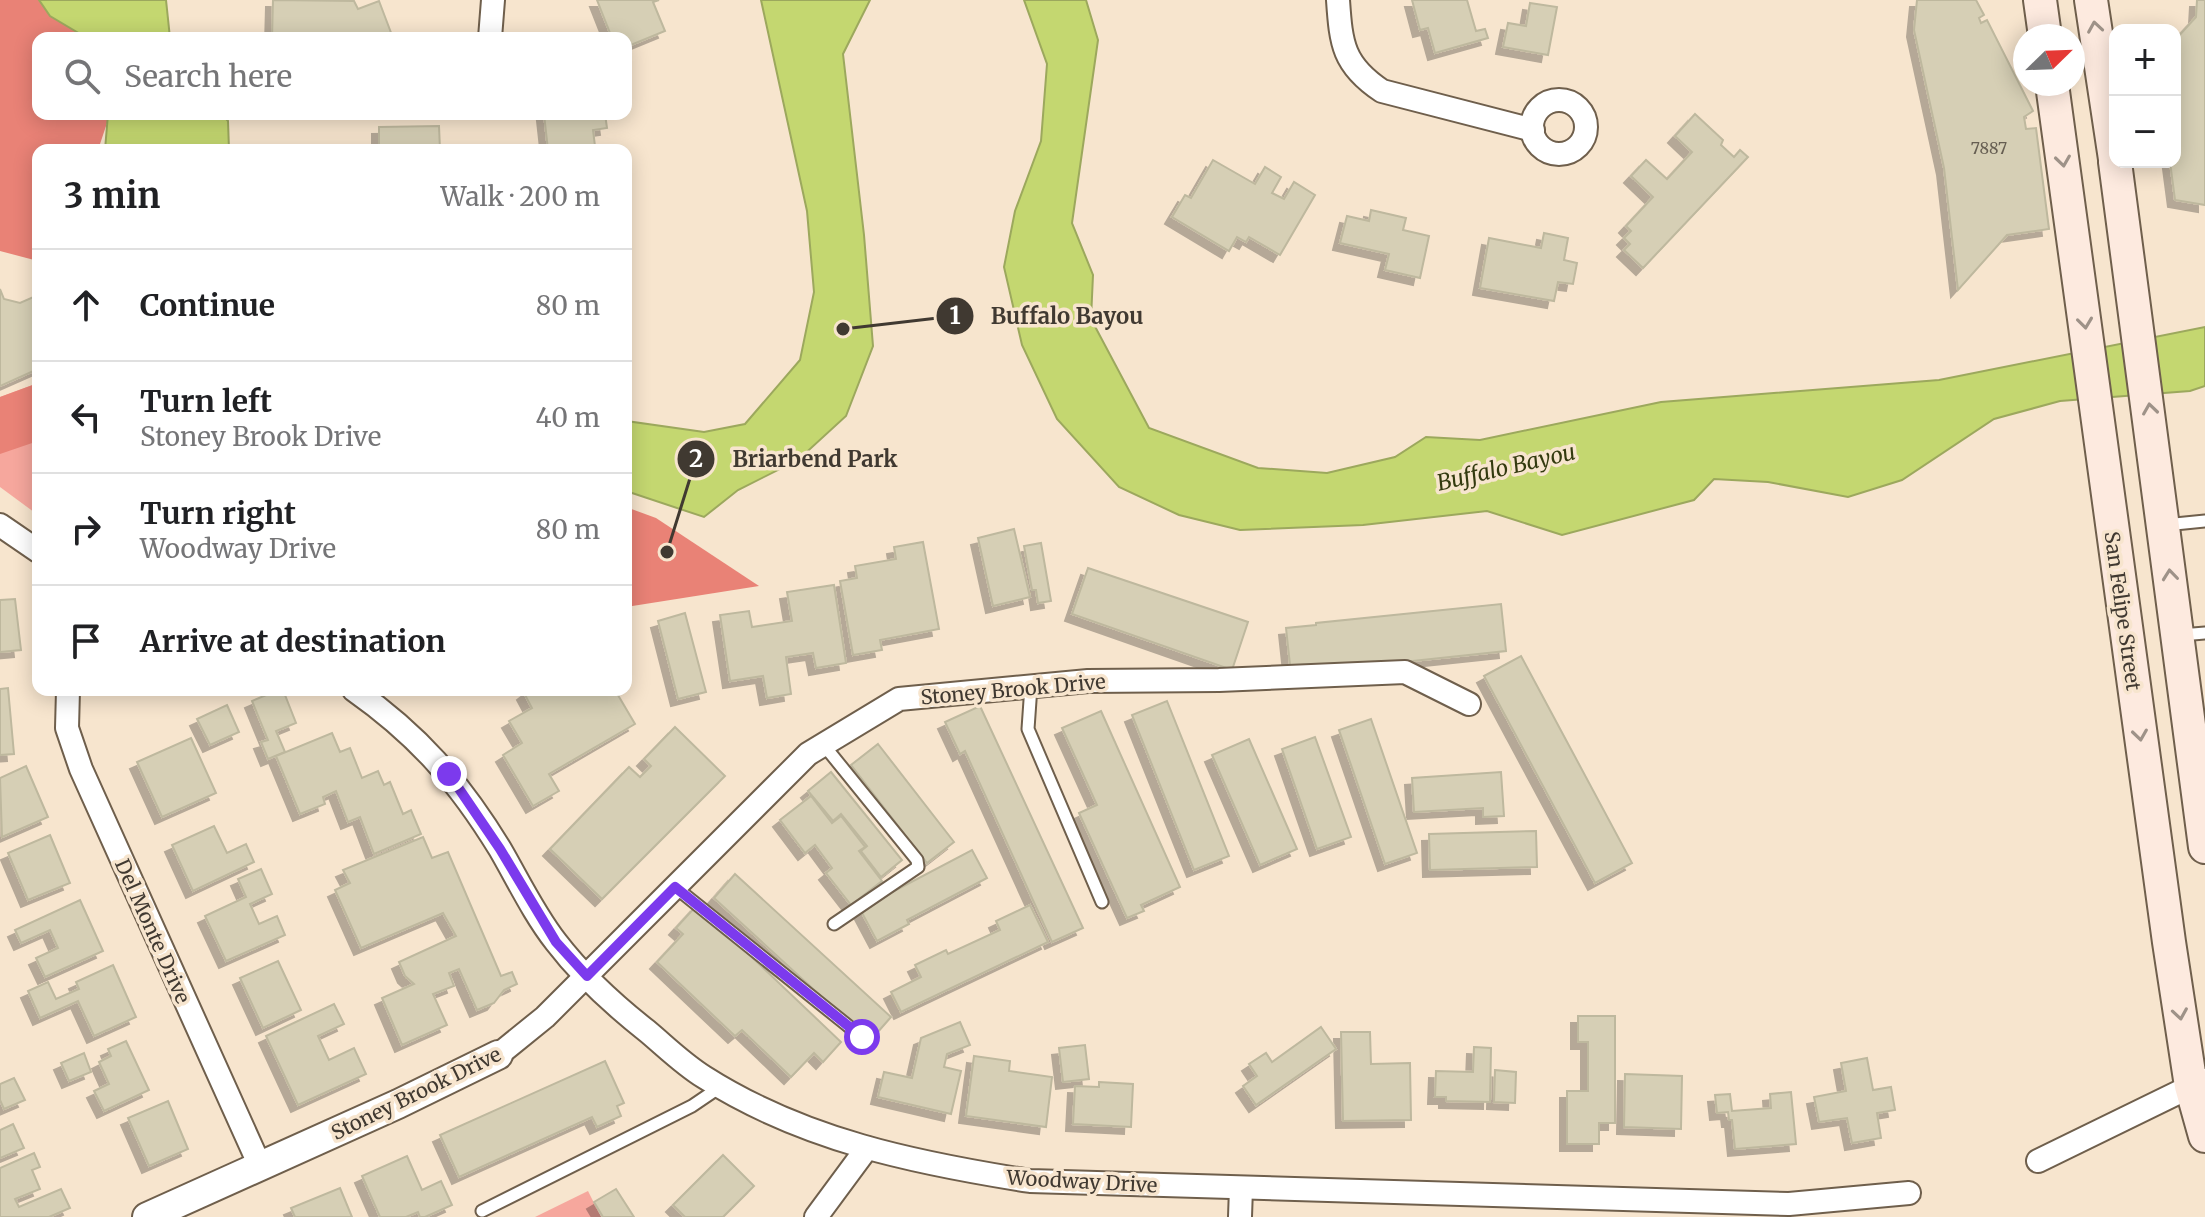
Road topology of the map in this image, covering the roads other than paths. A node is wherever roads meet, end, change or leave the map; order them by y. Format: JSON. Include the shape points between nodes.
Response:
{"nodes":[{"id":1,"x":493,"y":0,"type":"edge"},
{"id":2,"x":1338,"y":0,"type":"edge"},
{"id":3,"x":2040,"y":0,"type":"edge"},
{"id":4,"x":2091,"y":0,"type":"edge"},
{"id":5,"x":2043,"y":24,"type":"edge"},
{"id":6,"x":490,"y":32,"type":"edge"},
{"id":7,"x":2054,"y":96,"type":"edge"},
{"id":8,"x":2109,"y":120,"type":"edge"},
{"id":9,"x":1533,"y":130,"type":"dead end"},
{"id":10,"x":2116,"y":168,"type":"edge"},
{"id":11,"x":2205,"y":521,"type":"edge"},
{"id":12,"x":0,"y":525,"type":"edge"},
{"id":13,"x":2164,"y":525,"type":"junction"},
{"id":14,"x":32,"y":547,"type":"edge"},
{"id":15,"x":2191,"y":634,"type":"edge"},
{"id":16,"x":2127,"y":641,"type":"junction"},
{"id":17,"x":1031,"y":686,"type":"junction"},
{"id":18,"x":68,"y":696,"type":"edge"},
{"id":19,"x":362,"y":696,"type":"edge"},
{"id":20,"x":1469,"y":704,"type":"dead end"},
{"id":21,"x":823,"y":744,"type":"junction"},
{"id":22,"x":2205,"y":847,"type":"edge"},
{"id":23,"x":675,"y":887,"type":"junction"},
{"id":24,"x":1102,"y":902,"type":"dead end"},
{"id":25,"x":834,"y":924,"type":"dead end"},
{"id":26,"x":587,"y":976,"type":"junction"},
{"id":27,"x":862,"y":1037,"type":"dead end"},
{"id":28,"x":498,"y":1055,"type":"joint"},
{"id":29,"x":2198,"y":1083,"type":"edge"},
{"id":30,"x":720,"y":1086,"type":"junction"},
{"id":31,"x":2205,"y":1136,"type":"edge"},
{"id":32,"x":867,"y":1148,"type":"junction"},
{"id":33,"x":2038,"y":1161,"type":"dead end"},
{"id":34,"x":260,"y":1166,"type":"junction"},
{"id":35,"x":1241,"y":1188,"type":"junction"},
{"id":36,"x":1909,"y":1193,"type":"dead end"},
{"id":37,"x":1789,"y":1204,"type":"junction"},
{"id":38,"x":1592,"y":1208,"type":"edge"},
{"id":39,"x":1858,"y":1208,"type":"edge"},
{"id":40,"x":482,"y":1211,"type":"dead end"},
{"id":41,"x":147,"y":1217,"type":"edge"},
{"id":42,"x":816,"y":1217,"type":"edge"},
{"id":43,"x":1240,"y":1217,"type":"edge"},
{"id":44,"x":1810,"y":1217,"type":"edge"}],
"edges":[{"from":1,"to":6,"type":"street"},
{"from":2,"to":9,"type":"street","via":[[1341,42],[1362,78],[1382,91]]},
{"from":3,"to":5,"type":"main road"},
{"from":8,"to":4,"type":"main road","one_way":true},
{"from":7,"to":16,"type":"main road","name":"San Felipe Street","one_way":true},
{"from":13,"to":10,"type":"main road","one_way":true},
{"from":11,"to":13,"type":"lane"},
{"from":12,"to":14,"type":"street"},
{"from":15,"to":13,"type":"main road","one_way":true},
{"from":15,"to":16,"type":"main road"},
{"from":15,"to":22,"type":"main road"},
{"from":16,"to":29,"type":"main road","name":"San Felipe Street","one_way":true},
{"from":17,"to":20,"type":"street","name":"Stoney Brook Drive","via":[[1405,672]]},
{"from":17,"to":21,"type":"street","name":"Stoney Brook Drive","via":[[899,699]]},
{"from":17,"to":24,"type":"lane","via":[[1028,729]]},
{"from":18,"to":34,"type":"street","name":"Del Monte Drive","via":[[67,728],[81,769]]},
{"from":19,"to":26,"type":"street","name":"Woodway Drive","via":[[449,774],[556,942]]},
{"from":21,"to":23,"type":"street","name":"Stoney Brook Drive"},
{"from":21,"to":25,"type":"lane","via":[[918,867]]},
{"from":23,"to":26,"type":"street","name":"Stoney Brook Drive"},
{"from":23,"to":27,"type":"lane"},
{"from":26,"to":28,"type":"street","name":"Stoney Brook Drive"},
{"from":26,"to":30,"type":"street","name":"Woodway Drive","via":[[619,1008]]},
{"from":28,"to":34,"type":"street","name":"Stoney Brook Drive"},
{"from":29,"to":31,"type":"main road","name":"San Felipe Street"},
{"from":29,"to":33,"type":"street"},
{"from":30,"to":32,"type":"street","name":"Woodway Drive","via":[[804,1129]]},
{"from":30,"to":40,"type":"lane","via":[[692,1106]]},
{"from":32,"to":35,"type":"street","name":"Woodway Drive","via":[[1030,1181]]},
{"from":32,"to":42,"type":"street"},
{"from":34,"to":41,"type":"street","name":"Stoney Brook Drive"},
{"from":35,"to":38,"type":"street","name":"Woodway Drive"},
{"from":35,"to":43,"type":"street"},
{"from":36,"to":39,"type":"street","name":"Woodway Drive"},
{"from":37,"to":38,"type":"street","name":"Woodway Drive"},
{"from":37,"to":39,"type":"street","name":"Woodway Drive"},
{"from":37,"to":44,"type":"street"}]}
